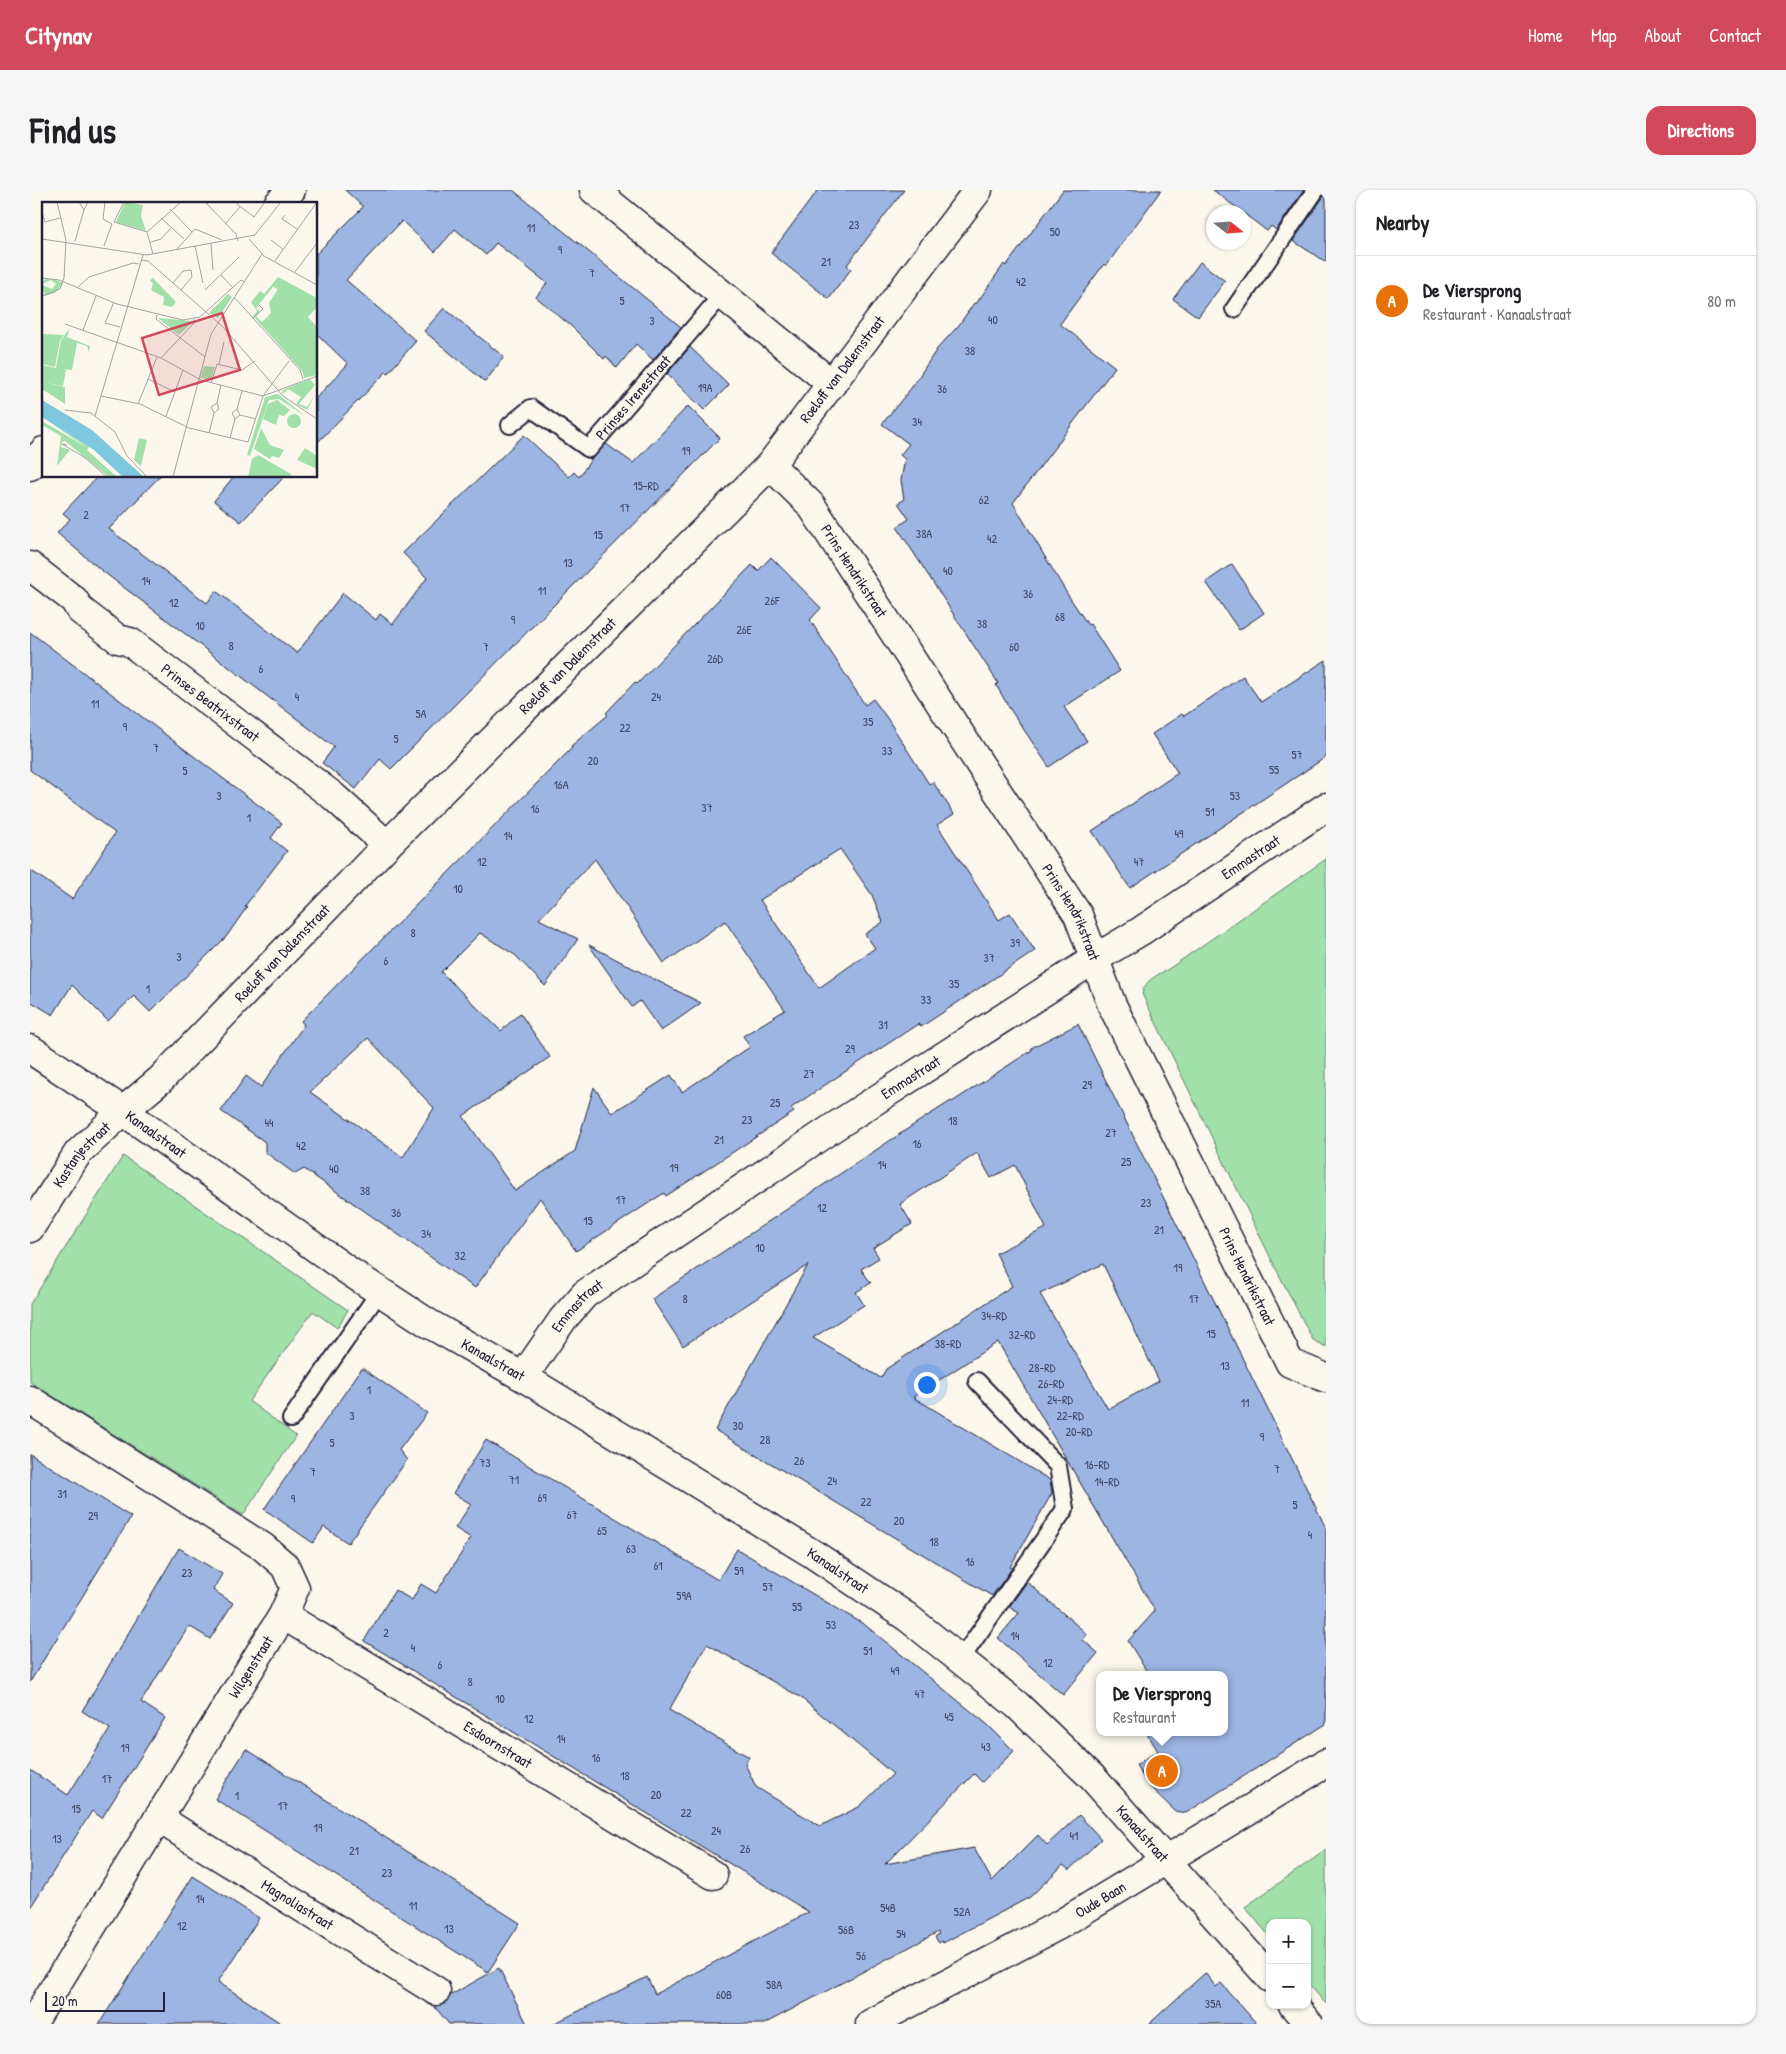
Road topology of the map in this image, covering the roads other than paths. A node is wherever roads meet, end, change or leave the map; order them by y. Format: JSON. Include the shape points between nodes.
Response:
{"nodes":[{"id":1,"x":291,"y":190,"type":"edge"},
{"id":2,"x":594,"y":190,"type":"edge"},
{"id":3,"x":978,"y":190,"type":"edge"},
{"id":4,"x":1316,"y":190,"type":"edge"},
{"id":5,"x":280,"y":202,"type":"edge"},
{"id":6,"x":722,"y":295,"type":"junction"},
{"id":7,"x":1234,"y":310,"type":"dead end"},
{"id":8,"x":832,"y":384,"type":"junction"},
{"id":9,"x":510,"y":425,"type":"dead end"},
{"id":10,"x":42,"y":453,"type":"edge"},
{"id":11,"x":770,"y":465,"type":"junction"},
{"id":12,"x":30,"y":466,"type":"edge"},
{"id":13,"x":30,"y":566,"type":"edge"},
{"id":14,"x":1326,"y":807,"type":"edge"},
{"id":15,"x":387,"y":845,"type":"junction"},
{"id":16,"x":1096,"y":958,"type":"junction"},
{"id":17,"x":30,"y":1049,"type":"edge"},
{"id":18,"x":123,"y":1111,"type":"junction"},
{"id":19,"x":30,"y":1228,"type":"edge"},
{"id":20,"x":380,"y":1291,"type":"junction"},
{"id":21,"x":523,"y":1377,"type":"junction"},
{"id":22,"x":1326,"y":1378,"type":"edge"},
{"id":23,"x":978,"y":1381,"type":"dead end"},
{"id":24,"x":30,"y":1400,"type":"edge"},
{"id":25,"x":291,"y":1419,"type":"dead end"},
{"id":26,"x":284,"y":1615,"type":"junction"},
{"id":27,"x":961,"y":1659,"type":"junction"},
{"id":28,"x":1326,"y":1763,"type":"edge"},
{"id":29,"x":158,"y":1818,"type":"junction"},
{"id":30,"x":1166,"y":1860,"type":"junction"},
{"id":31,"x":713,"y":1875,"type":"dead end"},
{"id":32,"x":1266,"y":1973,"type":"edge"},
{"id":33,"x":436,"y":1992,"type":"dead end"},
{"id":34,"x":1297,"y":2009,"type":"edge"},
{"id":35,"x":32,"y":2024,"type":"edge"},
{"id":36,"x":870,"y":2024,"type":"edge"},
{"id":37,"x":1310,"y":2024,"type":"edge"}],
"edges":[{"from":1,"to":5,"type":"street"},
{"from":2,"to":6,"type":"street"},
{"from":3,"to":8,"type":"street","name":"Roeloff van Dalemstraat"},
{"from":4,"to":7,"type":"lane"},
{"from":6,"to":8,"type":"street"},
{"from":6,"to":9,"type":"lane","name":"Prinses Irenestraat","via":[[589,449],[531,408]]},
{"from":8,"to":11,"type":"street","name":"Roeloff van Dalemstraat"},
{"from":10,"to":12,"type":"street"},
{"from":11,"to":15,"type":"street","name":"Roeloff van Dalemstraat"},
{"from":11,"to":16,"type":"street","name":"Prins Hendrikstraat","via":[[811,505],[1078,915]]},
{"from":13,"to":15,"type":"street","name":"Prinses Beatrixstraat","via":[[118,639],[130,642],[333,796]]},
{"from":14,"to":16,"type":"street","name":"Emmastraat"},
{"from":15,"to":18,"type":"street","name":"Roeloff van Dalemstraat","via":[[160,1080]]},
{"from":16,"to":21,"type":"street","name":"Emmastraat","via":[[585,1294],[563,1319]]},
{"from":16,"to":22,"type":"street","name":"Prins Hendrikstraat","via":[[1112,1005],[1290,1363]]},
{"from":17,"to":18,"type":"street","name":"Kanaalstraat"},
{"from":18,"to":19,"type":"street","name":"Kastanjestraat","via":[[78,1153]]},
{"from":18,"to":20,"type":"street","name":"Kanaalstraat"},
{"from":20,"to":21,"type":"street","name":"Kanaalstraat","via":[[428,1323]]},
{"from":20,"to":25,"type":"lane"},
{"from":21,"to":27,"type":"street","name":"Kanaalstraat","via":[[813,1554],[907,1617]]},
{"from":23,"to":27,"type":"lane","via":[[1058,1466],[1065,1510]]},
{"from":24,"to":26,"type":"street","name":"Wilgenstraat","via":[[263,1547],[285,1566],[295,1588]]},
{"from":26,"to":29,"type":"street","name":"Wilgenstraat"},
{"from":26,"to":31,"type":"street","name":"Esdoornstraat"},
{"from":27,"to":30,"type":"street","name":"Kanaalstraat","via":[[1017,1705],[1092,1777]]},
{"from":28,"to":30,"type":"street","name":"Oude Baan"},
{"from":29,"to":33,"type":"street","name":"Magnoliastraat"},
{"from":29,"to":35,"type":"street","name":"Wilgenstraat"},
{"from":30,"to":32,"type":"street","name":"Kanaalstraat"},
{"from":30,"to":36,"type":"street","name":"Oude Baan","via":[[1059,1925]]},
{"from":34,"to":37,"type":"street"}]}
